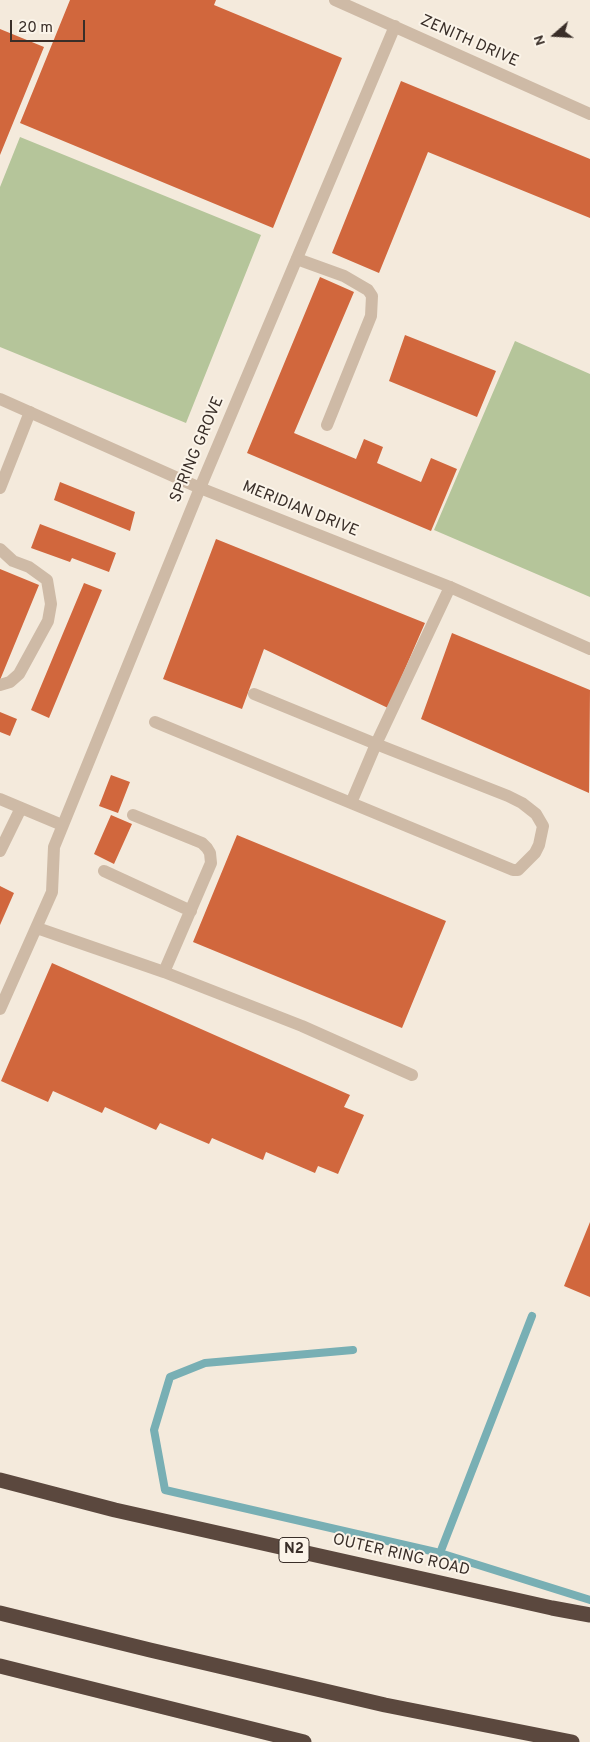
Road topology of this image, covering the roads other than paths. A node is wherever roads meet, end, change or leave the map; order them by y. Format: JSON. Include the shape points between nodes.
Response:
{"nodes":[{"id":1,"x":334,"y":0,"type":"edge"},
{"id":2,"x":395,"y":26,"type":"junction"},
{"id":3,"x":590,"y":114,"type":"edge"},
{"id":4,"x":297,"y":259,"type":"junction"},
{"id":5,"x":0,"y":399,"type":"edge"},
{"id":6,"x":30,"y":412,"type":"junction"},
{"id":7,"x":327,"y":425,"type":"dead end"},
{"id":8,"x":4,"y":466,"type":"edge"},
{"id":9,"x":0,"y":488,"type":"edge"},
{"id":10,"x":200,"y":488,"type":"junction"},
{"id":11,"x":0,"y":550,"type":"edge"},
{"id":12,"x":450,"y":587,"type":"junction"},
{"id":13,"x":590,"y":649,"type":"edge"},
{"id":14,"x":0,"y":685,"type":"edge"},
{"id":15,"x":254,"y":694,"type":"dead end"},
{"id":16,"x":155,"y":722,"type":"dead end"},
{"id":17,"x":376,"y":744,"type":"junction"},
{"id":18,"x":0,"y":799,"type":"edge"},
{"id":19,"x":351,"y":803,"type":"junction"},
{"id":20,"x":21,"y":808,"type":"junction"},
{"id":21,"x":133,"y":816,"type":"dead end"},
{"id":22,"x":62,"y":825,"type":"junction"},
{"id":23,"x":0,"y":851,"type":"edge"},
{"id":24,"x":104,"y":871,"type":"dead end"},
{"id":25,"x":191,"y":911,"type":"junction"},
{"id":26,"x":37,"y":928,"type":"junction"},
{"id":27,"x":164,"y":972,"type":"junction"},
{"id":28,"x":0,"y":1009,"type":"edge"},
{"id":29,"x":412,"y":1075,"type":"dead end"},
{"id":30,"x":0,"y":1480,"type":"edge"},
{"id":31,"x":552,"y":1608,"type":"junction"},
{"id":32,"x":590,"y":1611,"type":"edge"},
{"id":33,"x":0,"y":1613,"type":"edge"},
{"id":34,"x":590,"y":1615,"type":"edge"},
{"id":35,"x":0,"y":1666,"type":"edge"},
{"id":36,"x":304,"y":1742,"type":"edge"},
{"id":37,"x":572,"y":1742,"type":"edge"}],
"edges":[{"from":1,"to":2,"type":"street","name":"ZENITH DRIVE"},
{"from":2,"to":3,"type":"street","name":"ZENITH DRIVE"},
{"from":2,"to":4,"type":"street","name":"SPRING GROVE"},
{"from":4,"to":7,"type":"street","via":[[344,276],[368,290],[372,296],[371,316]]},
{"from":4,"to":10,"type":"street","name":"SPRING GROVE"},
{"from":5,"to":6,"type":"street","name":"MERIDIAN DRIVE"},
{"from":6,"to":8,"type":"street"},
{"from":6,"to":10,"type":"street","name":"MERIDIAN DRIVE"},
{"from":8,"to":9,"type":"street"},
{"from":10,"to":12,"type":"street","name":"MERIDIAN DRIVE"},
{"from":10,"to":22,"type":"street","name":"SPRING GROVE"},
{"from":11,"to":14,"type":"street","via":[[47,580],[50,604],[48,621],[19,674]]},
{"from":12,"to":13,"type":"street","name":"MERIDIAN DRIVE"},
{"from":12,"to":17,"type":"street"},
{"from":15,"to":17,"type":"street"},
{"from":16,"to":19,"type":"street"},
{"from":17,"to":19,"type":"street"},
{"from":17,"to":19,"type":"street","via":[[522,803],[536,814],[543,826],[539,844],[525,864],[513,870]]},
{"from":18,"to":20,"type":"street"},
{"from":20,"to":22,"type":"street"},
{"from":20,"to":23,"type":"street"},
{"from":21,"to":25,"type":"street","via":[[202,843],[207,848],[211,863]]},
{"from":22,"to":26,"type":"street","name":"SPRING GROVE","via":[[54,846],[52,892]]},
{"from":24,"to":25,"type":"street"},
{"from":25,"to":27,"type":"street"},
{"from":26,"to":27,"type":"street"},
{"from":26,"to":28,"type":"street"},
{"from":27,"to":29,"type":"street","via":[[302,1026]]},
{"from":30,"to":31,"type":"highway","name":"OUTER RING ROAD","number":"N2","via":[[116,1510]]},
{"from":31,"to":32,"type":"highway"},
{"from":31,"to":34,"type":"highway","name":"OUTER RING ROAD","number":"N2"},
{"from":33,"to":37,"type":"highway","via":[[385,1705]]},
{"from":35,"to":36,"type":"highway"}]}
